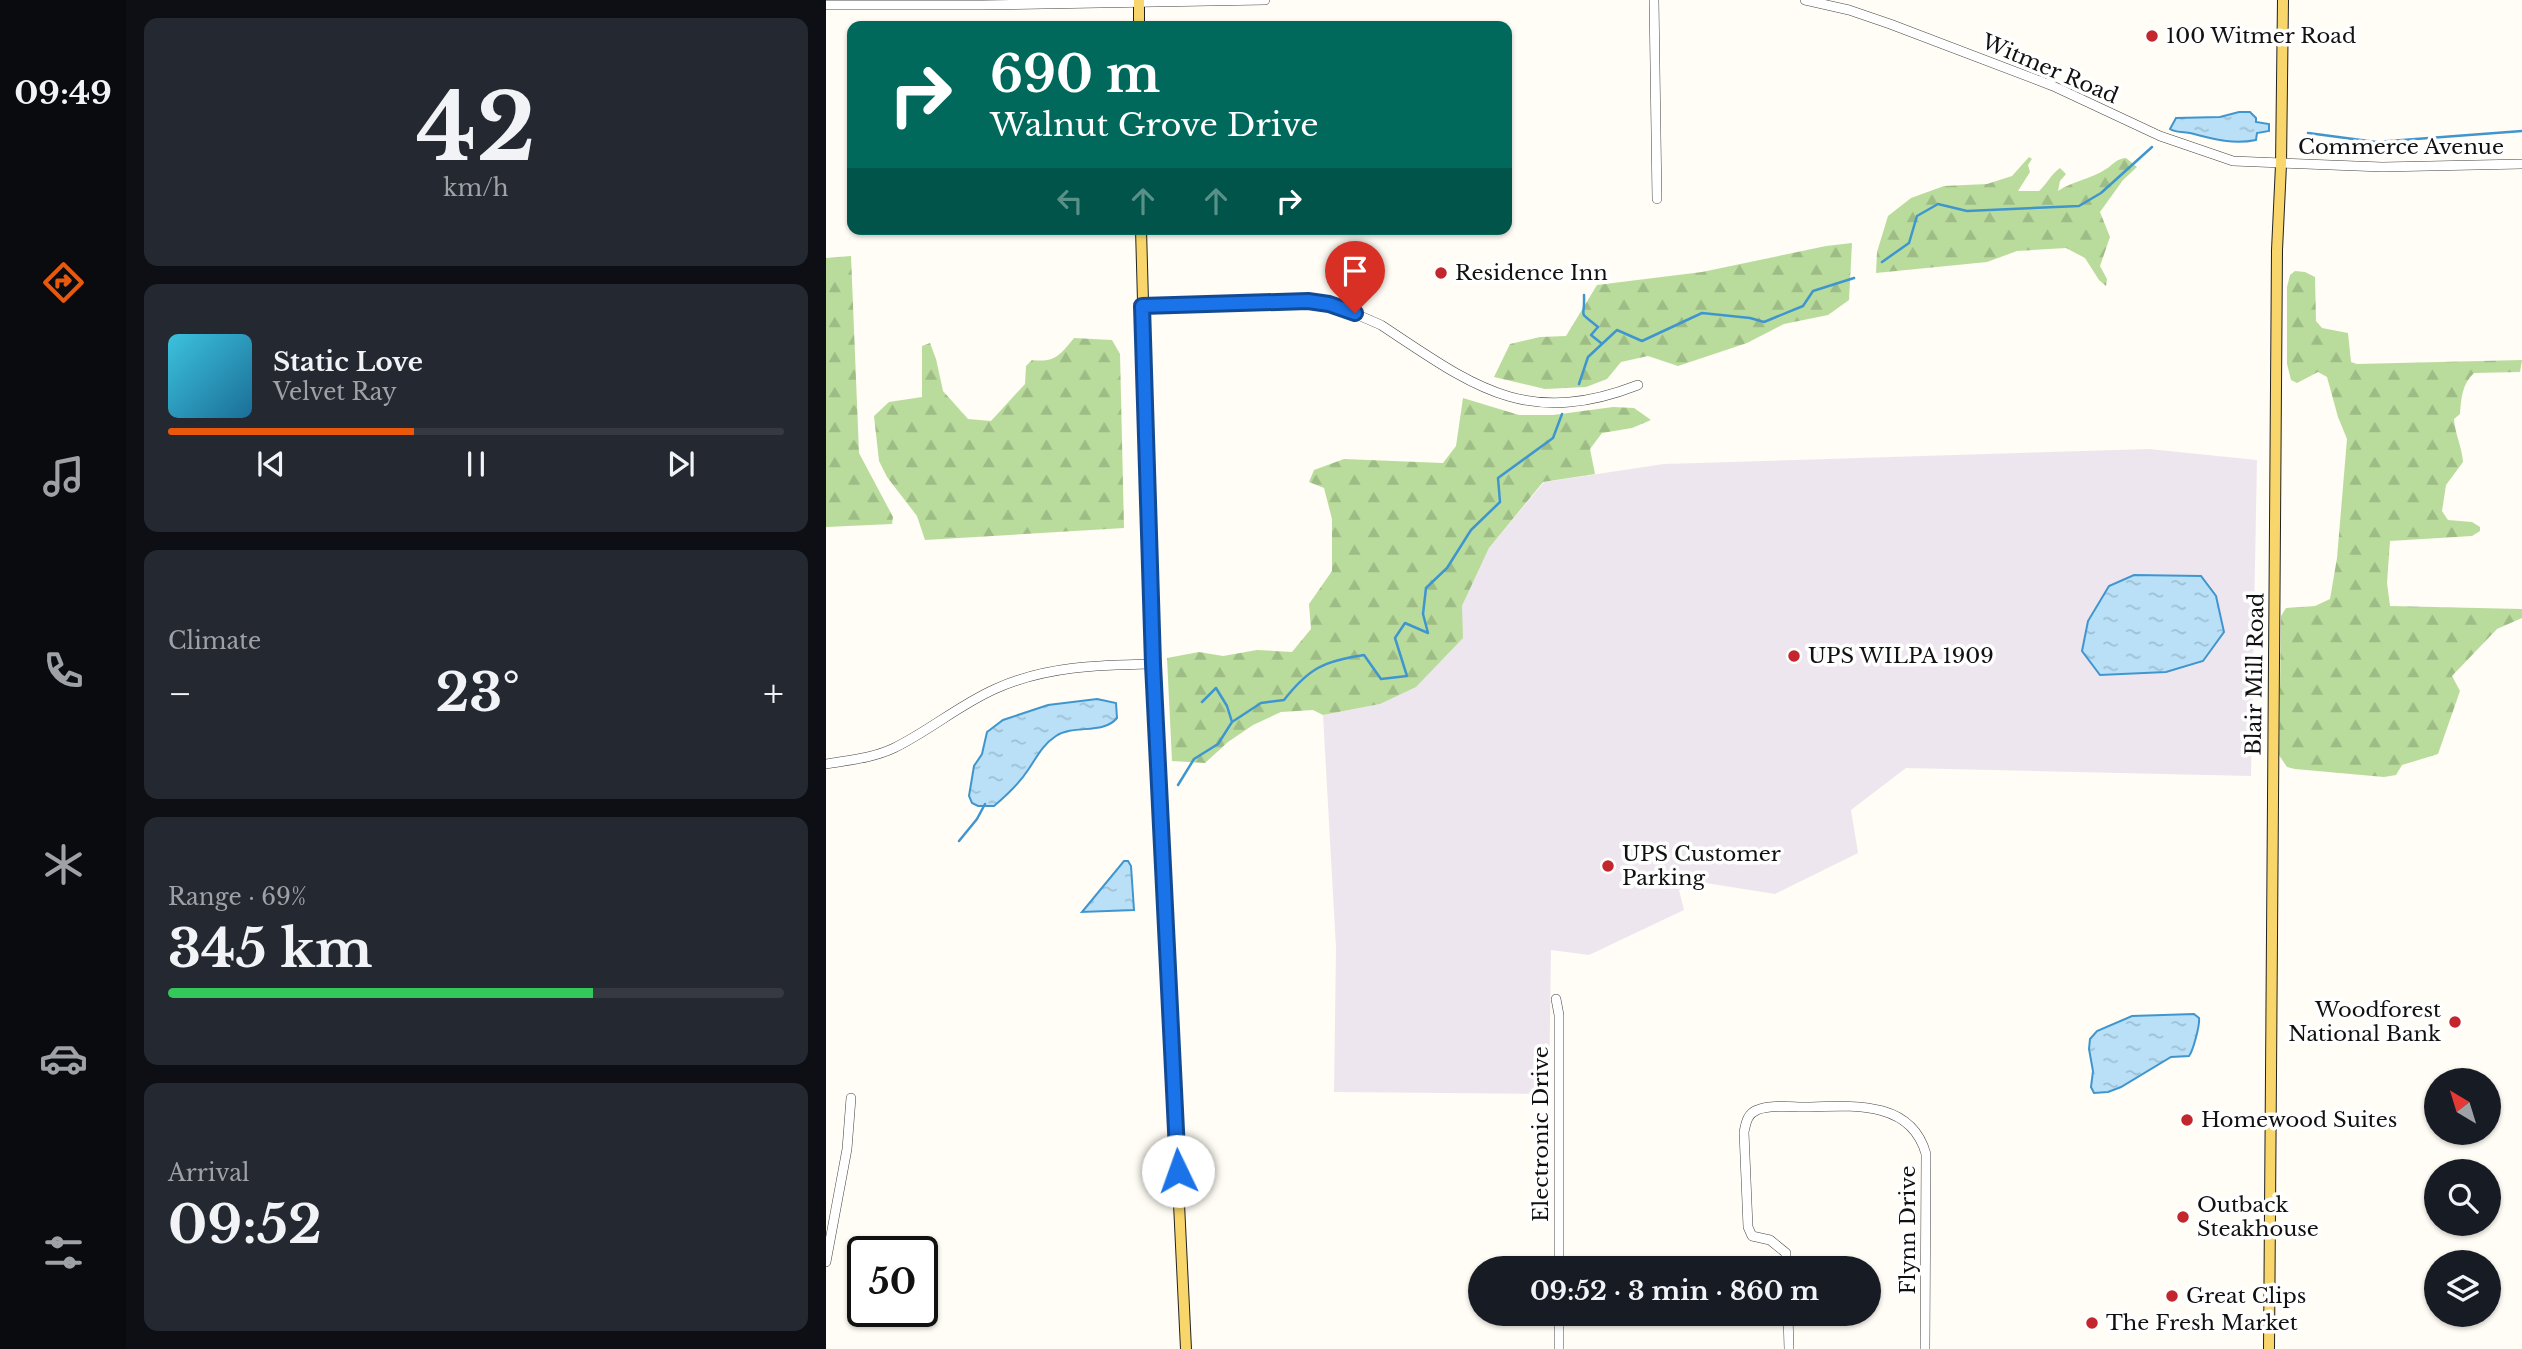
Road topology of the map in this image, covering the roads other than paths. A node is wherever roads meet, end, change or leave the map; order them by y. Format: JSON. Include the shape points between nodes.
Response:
{"nodes":[{"id":1,"x":1265,"y":0,"type":"edge"},
{"id":2,"x":1654,"y":0,"type":"edge"},
{"id":3,"x":1805,"y":0,"type":"edge"},
{"id":4,"x":2283,"y":0,"type":"edge"},
{"id":5,"x":1139,"y":1,"type":"edge"},
{"id":6,"x":826,"y":5,"type":"edge"},
{"id":7,"x":1139,"y":21,"type":"edge"},
{"id":8,"x":2522,"y":164,"type":"edge"},
{"id":9,"x":2281,"y":165,"type":"junction"},
{"id":10,"x":1657,"y":199,"type":"dead end"},
{"id":11,"x":1141,"y":235,"type":"edge"},
{"id":12,"x":1142,"y":306,"type":"junction"},
{"id":13,"x":1638,"y":385,"type":"dead end"},
{"id":14,"x":1153,"y":664,"type":"junction"},
{"id":15,"x":826,"y":764,"type":"edge"},
{"id":16,"x":1556,"y":999,"type":"dead end"},
{"id":17,"x":851,"y":1097,"type":"dead end"},
{"id":18,"x":1559,"y":1256,"type":"edge"},
{"id":19,"x":1786,"y":1256,"type":"edge"},
{"id":20,"x":826,"y":1260,"type":"edge"},
{"id":21,"x":1559,"y":1326,"type":"edge"},
{"id":22,"x":1788,"y":1326,"type":"edge"},
{"id":23,"x":1186,"y":1349,"type":"edge"},
{"id":24,"x":1559,"y":1349,"type":"edge"},
{"id":25,"x":1789,"y":1349,"type":"edge"},
{"id":26,"x":1925,"y":1349,"type":"edge"},
{"id":27,"x":2269,"y":1349,"type":"edge"}],
"edges":[{"from":1,"to":5,"type":"street"},
{"from":2,"to":10,"type":"street"},
{"from":3,"to":9,"type":"street","name":"Witmer Road","via":[[1913,32],[2053,86],[2171,140],[2233,161]]},
{"from":4,"to":9,"type":"main road","name":"Blair Mill Road"},
{"from":5,"to":6,"type":"street"},
{"from":5,"to":7,"type":"main road"},
{"from":8,"to":9,"type":"street","name":"Commerce Avenue"},
{"from":9,"to":27,"type":"main road","name":"Blair Mill Road"},
{"from":11,"to":12,"type":"main road"},
{"from":12,"to":13,"type":"street","via":[[1329,304],[1366,317],[1475,384],[1514,399],[1557,404],[1590,400]]},
{"from":12,"to":14,"type":"main road"},
{"from":14,"to":15,"type":"street","via":[[1097,665],[1024,677],[965,703],[892,749]]},
{"from":14,"to":23,"type":"main road"},
{"from":16,"to":18,"type":"street","name":"Electronic Drive"},
{"from":17,"to":20,"type":"street","via":[[847,1149]]},
{"from":19,"to":26,"type":"street","name":"Flynn Drive","via":[[1770,1240],[1752,1237],[1748,1227],[1744,1132],[1748,1118],[1760,1108],[1860,1106],[1904,1120],[1926,1154]]},
{"from":21,"to":24,"type":"street"},
{"from":22,"to":25,"type":"street"}]}
